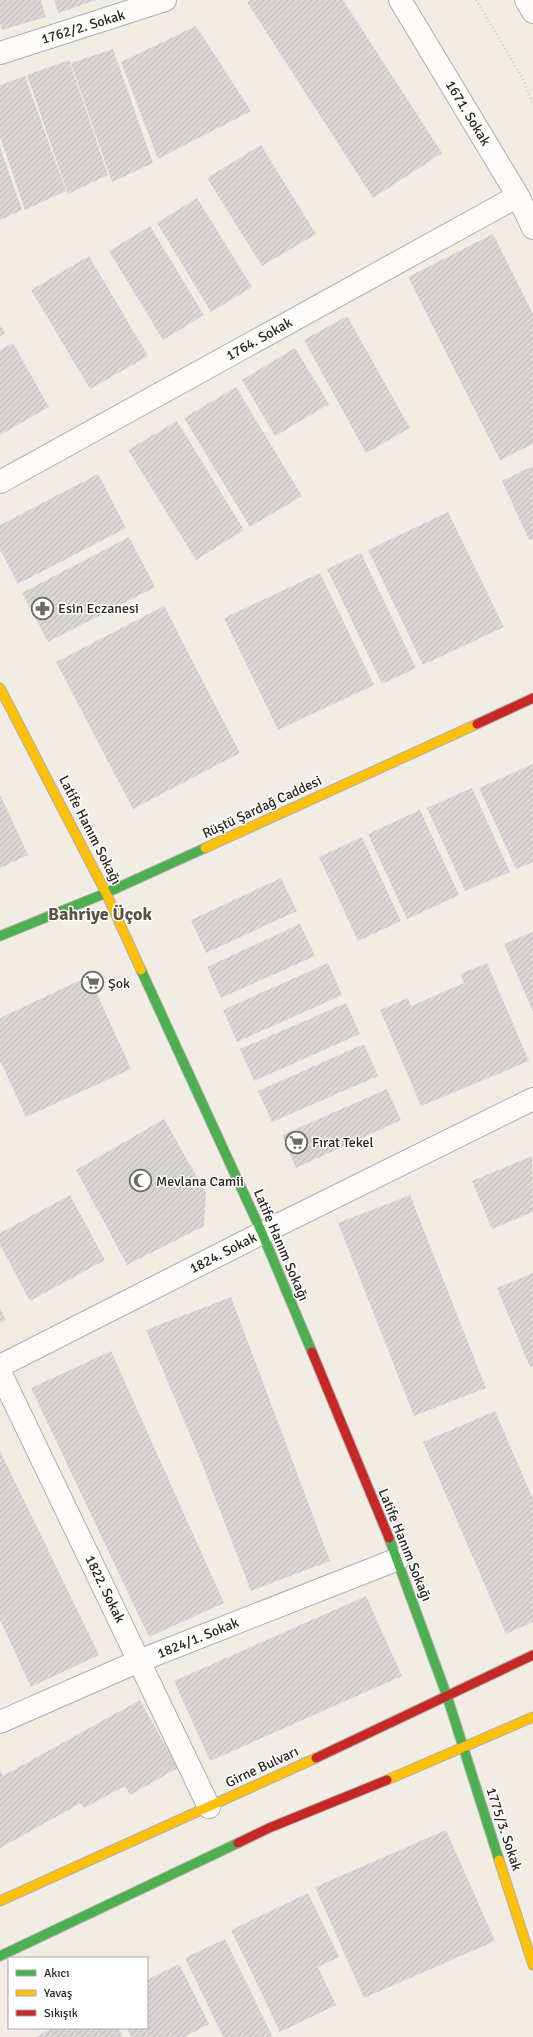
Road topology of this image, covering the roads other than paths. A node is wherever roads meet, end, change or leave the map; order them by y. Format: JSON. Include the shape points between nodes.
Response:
{"nodes":[{"id":1,"x":400,"y":0,"type":"edge"},
{"id":2,"x":526,"y":0,"type":"edge"},
{"id":3,"x":161,"y":1,"type":"edge"},
{"id":4,"x":533,"y":12,"type":"edge"},
{"id":5,"x":0,"y":53,"type":"edge"},
{"id":6,"x":518,"y":196,"type":"junction"},
{"id":7,"x":533,"y":228,"type":"edge"},
{"id":8,"x":0,"y":482,"type":"edge"},
{"id":9,"x":0,"y":688,"type":"edge"},
{"id":10,"x":533,"y":698,"type":"edge"},
{"id":11,"x":106,"y":893,"type":"junction"},
{"id":12,"x":0,"y":936,"type":"edge"},
{"id":13,"x":533,"y":1099,"type":"edge"},
{"id":14,"x":262,"y":1233,"type":"junction"},
{"id":15,"x":0,"y":1366,"type":"edge"},
{"id":16,"x":0,"y":1372,"type":"edge"},
{"id":17,"x":398,"y":1559,"type":"junction"},
{"id":18,"x":533,"y":1655,"type":"edge"},
{"id":19,"x":139,"y":1661,"type":"junction"},
{"id":20,"x":447,"y":1696,"type":"junction"},
{"id":21,"x":533,"y":1717,"type":"edge"},
{"id":22,"x":0,"y":1722,"type":"edge"},
{"id":23,"x":464,"y":1748,"type":"junction"},
{"id":24,"x":209,"y":1806,"type":"junction"},
{"id":25,"x":0,"y":1901,"type":"edge"},
{"id":26,"x":0,"y":1956,"type":"edge"},
{"id":27,"x":533,"y":1965,"type":"edge"}],
"edges":[{"from":1,"to":6,"type":"street","name":"1671. Sokak"},
{"from":2,"to":4,"type":"street"},
{"from":3,"to":5,"type":"street","name":"1762/2. Sokak"},
{"from":6,"to":7,"type":"street","name":"1671. Sokak"},
{"from":6,"to":8,"type":"street","name":"1764. Sokak"},
{"from":9,"to":11,"type":"street","name":"Latife Hanım Sokağı"},
{"from":10,"to":11,"type":"street","name":"Rüştü Şardağ Caddesi"},
{"from":11,"to":12,"type":"street","name":"Rüştü Şardağ Caddesi"},
{"from":11,"to":14,"type":"street","name":"Latife Hanım Sokağı"},
{"from":13,"to":14,"type":"street","name":"1824. Sokak"},
{"from":14,"to":15,"type":"street","name":"1824. Sokak"},
{"from":14,"to":17,"type":"street","name":"Latife Hanım Sokağı"},
{"from":16,"to":19,"type":"street","name":"1822. Sokak"},
{"from":17,"to":19,"type":"street","name":"1824/1. Sokak"},
{"from":17,"to":20,"type":"street","name":"Latife Hanım Sokağı"},
{"from":18,"to":20,"type":"street","name":"Girne Bulvarı"},
{"from":19,"to":22,"type":"street","name":"1824/1. Sokak"},
{"from":19,"to":24,"type":"street","name":"1822. Sokak"},
{"from":20,"to":23,"type":"street","name":"Latife Hanım Sokağı"},
{"from":20,"to":24,"type":"street","name":"Girne Bulvarı"},
{"from":21,"to":23,"type":"street"},
{"from":23,"to":26,"type":"street","via":[[269,1828]]},
{"from":23,"to":27,"type":"street","name":"1775/3. Sokak"},
{"from":24,"to":25,"type":"street","name":"Girne Bulvarı"}]}
